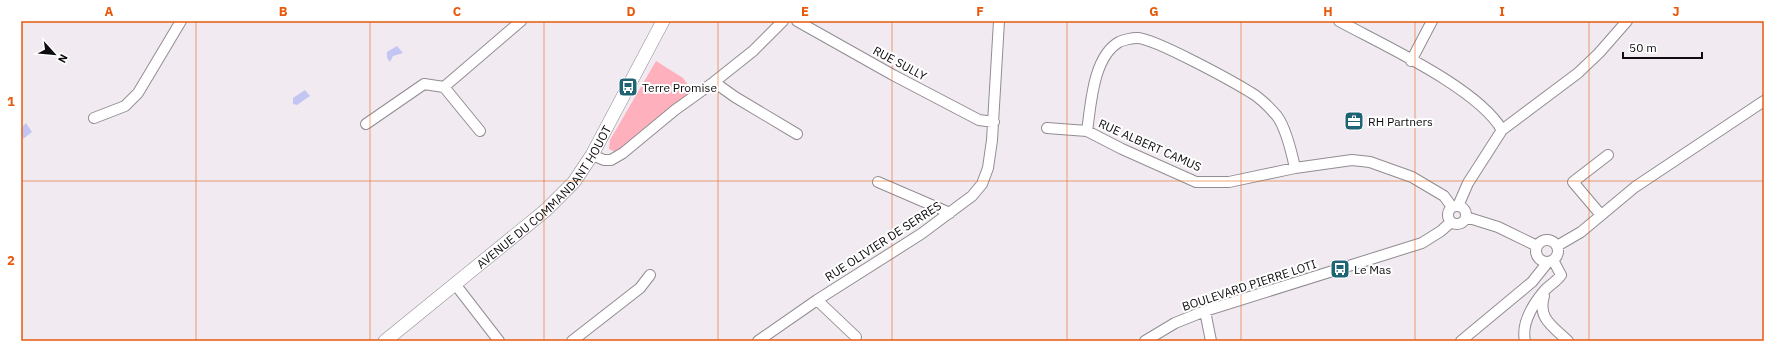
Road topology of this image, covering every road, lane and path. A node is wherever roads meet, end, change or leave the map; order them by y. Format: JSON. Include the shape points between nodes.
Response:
{"nodes":[{"id":1,"x":181,"y":21,"type":"edge"},
{"id":2,"x":521,"y":21,"type":"edge"},
{"id":3,"x":663,"y":21,"type":"edge"},
{"id":4,"x":783,"y":21,"type":"edge"},
{"id":5,"x":797,"y":21,"type":"edge"},
{"id":6,"x":999,"y":21,"type":"edge"},
{"id":7,"x":1339,"y":21,"type":"edge"},
{"id":8,"x":1432,"y":21,"type":"edge"},
{"id":9,"x":1627,"y":21,"type":"edge"},
{"id":10,"x":1411,"y":61,"type":"junction"},
{"id":11,"x":714,"y":82,"type":"junction"},
{"id":12,"x":444,"y":87,"type":"junction"},
{"id":13,"x":1764,"y":101,"type":"edge"},
{"id":14,"x":94,"y":118,"type":"dead end"},
{"id":15,"x":994,"y":122,"type":"junction"},
{"id":16,"x":366,"y":124,"type":"dead end"},
{"id":17,"x":1047,"y":128,"type":"dead end"},
{"id":18,"x":1502,"y":130,"type":"junction"},
{"id":19,"x":480,"y":131,"type":"dead end"},
{"id":20,"x":1087,"y":131,"type":"junction"},
{"id":21,"x":798,"y":134,"type":"dead end"},
{"id":22,"x":592,"y":155,"type":"junction"},
{"id":23,"x":1608,"y":155,"type":"dead end"},
{"id":24,"x":1295,"y":168,"type":"junction"},
{"id":25,"x":878,"y":182,"type":"dead end"},
{"id":26,"x":1455,"y":206,"type":"junction"},
{"id":27,"x":950,"y":213,"type":"junction"},
{"id":28,"x":1601,"y":215,"type":"junction"},
{"id":29,"x":1466,"y":217,"type":"junction"},
{"id":30,"x":1451,"y":222,"type":"junction"},
{"id":31,"x":1537,"y":246,"type":"junction"},
{"id":32,"x":1557,"y":246,"type":"junction"},
{"id":33,"x":1550,"y":261,"type":"junction"},
{"id":34,"x":650,"y":275,"type":"dead end"},
{"id":35,"x":455,"y":284,"type":"junction"},
{"id":36,"x":1545,"y":290,"type":"junction"},
{"id":37,"x":817,"y":300,"type":"junction"},
{"id":38,"x":1204,"y":311,"type":"junction"},
{"id":39,"x":856,"y":337,"type":"dead end"},
{"id":40,"x":385,"y":341,"type":"edge"},
{"id":41,"x":499,"y":341,"type":"edge"},
{"id":42,"x":572,"y":341,"type":"edge"},
{"id":43,"x":758,"y":341,"type":"edge"},
{"id":44,"x":1144,"y":341,"type":"edge"},
{"id":45,"x":1211,"y":341,"type":"edge"},
{"id":46,"x":1461,"y":341,"type":"edge"},
{"id":47,"x":1525,"y":341,"type":"edge"},
{"id":48,"x":1568,"y":341,"type":"edge"}],
"edges":[{"from":1,"to":14,"type":"street","via":[[138,93],[125,106]]},
{"from":2,"to":12,"type":"street"},
{"from":3,"to":22,"type":"main road","name":"AVENUE DU COMMANDANT HOUOT"},
{"from":4,"to":11,"type":"street","via":[[753,51]]},
{"from":5,"to":15,"type":"street","name":"RUE SULLY","via":[[979,120]]},
{"from":6,"to":15,"type":"street","name":"RUE OLIVIER DE SERRES"},
{"from":7,"to":10,"type":"street"},
{"from":8,"to":10,"type":"street"},
{"from":9,"to":18,"type":"street","via":[[1578,73]]},
{"from":10,"to":18,"type":"street","via":[[1454,85],[1493,118]]},
{"from":11,"to":21,"type":"street"},
{"from":11,"to":22,"type":"street","via":[[611,160]]},
{"from":12,"to":16,"type":"street","via":[[424,84]]},
{"from":12,"to":19,"type":"street"},
{"from":13,"to":28,"type":"street","via":[[1635,187]]},
{"from":15,"to":27,"type":"street","name":"RUE OLIVIER DE SERRES","via":[[988,168],[982,184],[972,196]]},
{"from":17,"to":20,"type":"street"},
{"from":18,"to":26,"type":"street"},
{"from":20,"to":24,"type":"street","name":"RUE ALBERT CAMUS","via":[[1196,182],[1229,182]]},
{"from":20,"to":24,"type":"street","name":"RUE ALBERT CAMUS","via":[[1096,79],[1106,53],[1120,42],[1138,38],[1201,65],[1251,92],[1277,117],[1292,152]]},
{"from":22,"to":35,"type":"main road","name":"AVENUE DU COMMANDANT HOUOT","via":[[574,182],[551,205]]},
{"from":23,"to":28,"type":"street","via":[[1573,182]]},
{"from":24,"to":26,"type":"street","name":"RUE ALBERT CAMUS","via":[[1352,160],[1370,162],[1412,177],[1444,196]]},
{"from":25,"to":27,"type":"street"},
{"from":26,"to":29,"type":"street","via":[[1464,210]]},
{"from":26,"to":30,"type":"street","via":[[1447,214]]},
{"from":27,"to":37,"type":"street","name":"RUE OLIVIER DE SERRES"},
{"from":28,"to":32,"type":"street","via":[[1581,232]]},
{"from":29,"to":30,"type":"street","via":[[1461,223]]},
{"from":29,"to":31,"type":"street","via":[[1498,227]]},
{"from":30,"to":38,"type":"street","name":"BOULEVARD PIERRE LOTI","via":[[1432,238],[1416,246]]},
{"from":31,"to":32,"type":"street","via":[[1546,240],[1554,242]]},
{"from":31,"to":33,"type":"street","via":[[1537,257]]},
{"from":32,"to":33,"type":"street","via":[[1558,254]]},
{"from":33,"to":36,"type":"street","via":[[1561,275]]},
{"from":33,"to":46,"type":"street","via":[[1532,282]]},
{"from":34,"to":42,"type":"street","via":[[640,288]]},
{"from":35,"to":40,"type":"main road","name":"AVENUE DU COMMANDANT HOUOT"},
{"from":35,"to":41,"type":"street"},
{"from":36,"to":47,"type":"street","via":[[1526,321]]},
{"from":36,"to":48,"type":"street","via":[[1541,308],[1543,317]]},
{"from":37,"to":39,"type":"street"},
{"from":37,"to":43,"type":"street","name":"RUE OLIVIER DE SERRES"},
{"from":38,"to":44,"type":"street","name":"BOULEVARD PIERRE LOTI","via":[[1175,323]]},
{"from":38,"to":45,"type":"street"}]}
